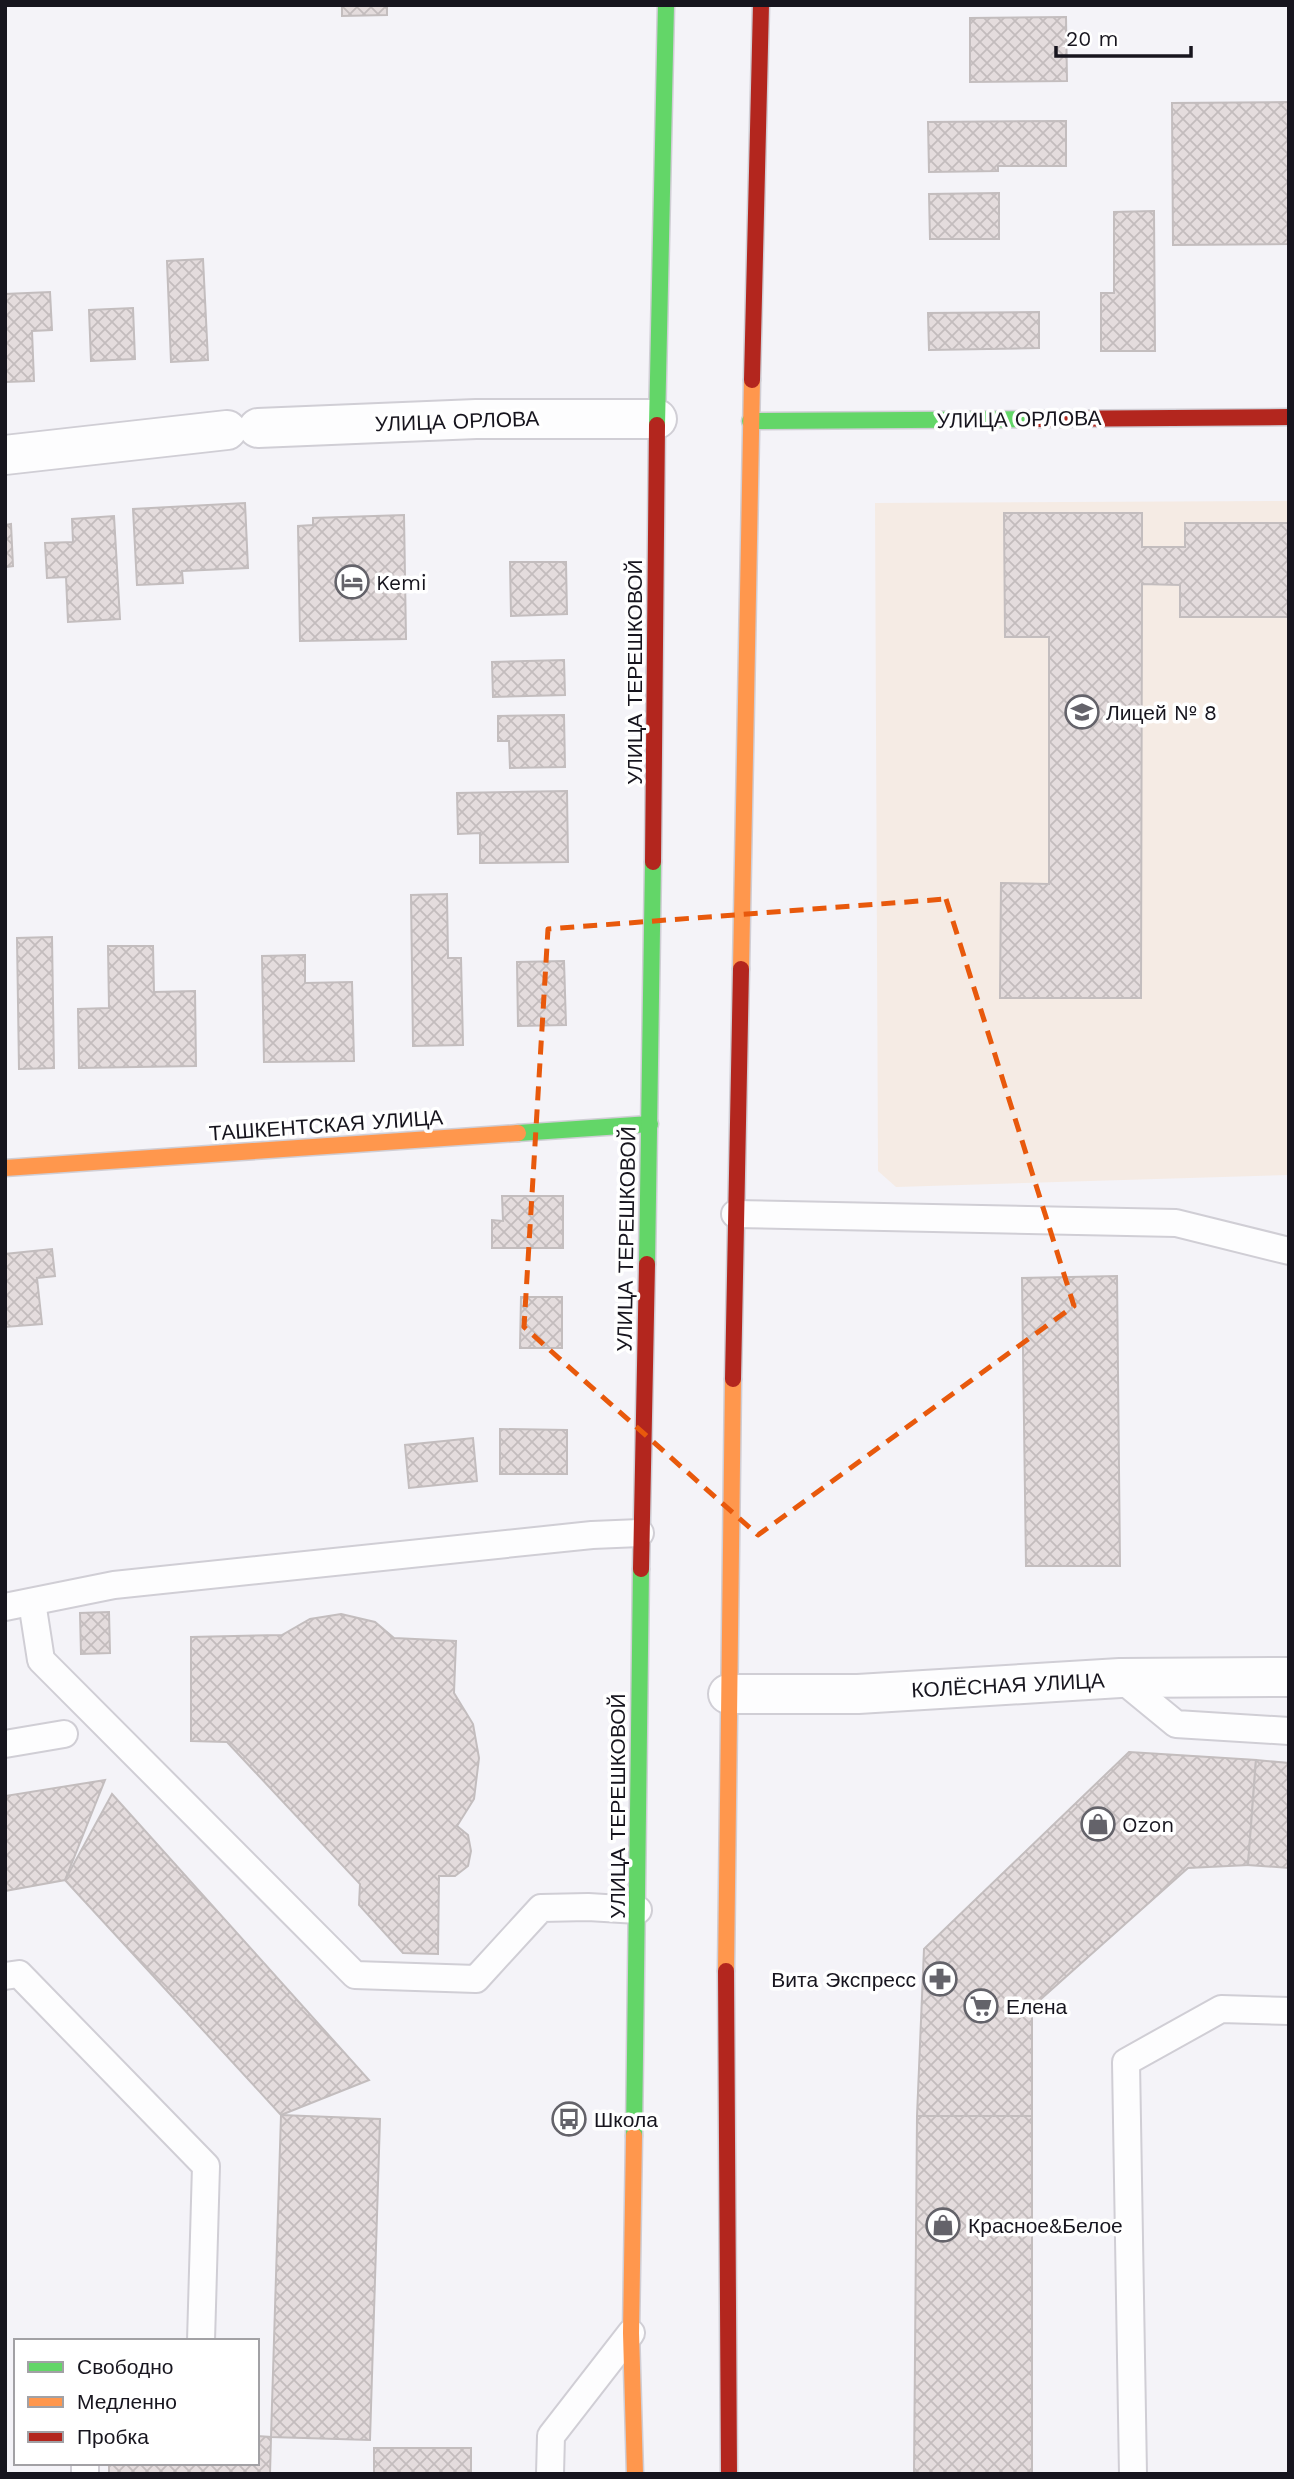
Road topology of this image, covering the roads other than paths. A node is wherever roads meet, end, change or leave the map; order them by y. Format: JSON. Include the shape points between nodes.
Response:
{"nodes":[{"id":1,"x":666,"y":5,"type":"edge"},
{"id":2,"x":761,"y":5,"type":"edge"},
{"id":3,"x":1289,"y":417,"type":"edge"},
{"id":4,"x":657,"y":419,"type":"junction"},
{"id":5,"x":750,"y":421,"type":"junction"},
{"id":6,"x":5,"y":454,"type":"edge"},
{"id":7,"x":650,"y":1124,"type":"junction"},
{"id":8,"x":5,"y":1168,"type":"edge"},
{"id":9,"x":735,"y":1214,"type":"junction"},
{"id":10,"x":1289,"y":1251,"type":"edge"},
{"id":11,"x":640,"y":1533,"type":"junction"},
{"id":12,"x":32,"y":1602,"type":"junction"},
{"id":13,"x":5,"y":1607,"type":"edge"},
{"id":14,"x":1289,"y":1676,"type":"edge"},
{"id":15,"x":1120,"y":1678,"type":"junction"},
{"id":16,"x":728,"y":1694,"type":"junction"},
{"id":17,"x":1289,"y":1731,"type":"edge"},
{"id":18,"x":64,"y":1734,"type":"dead end"},
{"id":19,"x":5,"y":1744,"type":"edge"},
{"id":20,"x":638,"y":1910,"type":"junction"},
{"id":21,"x":5,"y":1976,"type":"edge"},
{"id":22,"x":1289,"y":2011,"type":"edge"},
{"id":23,"x":631,"y":2333,"type":"junction"},
{"id":24,"x":201,"y":2339,"type":"edge"},
{"id":25,"x":550,"y":2474,"type":"edge"},
{"id":26,"x":635,"y":2474,"type":"edge"},
{"id":27,"x":729,"y":2474,"type":"edge"},
{"id":28,"x":1133,"y":2474,"type":"edge"}],
"edges":[{"from":1,"to":4,"type":"main road","name":"УЛИЦА ТЕРЕШКОВОЙ"},
{"from":2,"to":5,"type":"main road"},
{"from":3,"to":5,"type":"main road","name":"УЛИЦА ОРЛОВА"},
{"from":4,"to":6,"type":"street","name":"УЛИЦА ОРЛОВА","via":[[476,419],[243,429]]},
{"from":4,"to":7,"type":"main road","name":"УЛИЦА ТЕРЕШКОВОЙ"},
{"from":5,"to":9,"type":"main road"},
{"from":7,"to":8,"type":"main road","name":"ТАШКЕНТСКАЯ УЛИЦА"},
{"from":7,"to":11,"type":"main road","name":"УЛИЦА ТЕРЕШКОВОЙ"},
{"from":9,"to":10,"type":"lane","via":[[1176,1223]]},
{"from":9,"to":16,"type":"main road"},
{"from":11,"to":12,"type":"lane","via":[[114,1585]]},
{"from":11,"to":20,"type":"main road","name":"УЛИЦА ТЕРЕШКОВОЙ"},
{"from":12,"to":13,"type":"lane"},
{"from":12,"to":20,"type":"lane","via":[[41,1660],[355,1975],[476,1979],[541,1908]]},
{"from":14,"to":15,"type":"street","name":"КОЛЁСНАЯ УЛИЦА"},
{"from":15,"to":16,"type":"street","name":"КОЛЁСНАЯ УЛИЦА","via":[[858,1694]]},
{"from":15,"to":17,"type":"lane","via":[[1176,1724]]},
{"from":16,"to":27,"type":"main road"},
{"from":18,"to":19,"type":"lane"},
{"from":20,"to":23,"type":"main road","name":"УЛИЦА ТЕРЕШКОВОЙ"},
{"from":21,"to":24,"type":"lane","via":[[19,1974],[206,2166]]},
{"from":22,"to":28,"type":"lane","via":[[1221,2009],[1126,2062]]},
{"from":23,"to":25,"type":"lane","via":[[551,2436]]},
{"from":23,"to":26,"type":"main road","name":"УЛИЦА ТЕРЕШКОВОЙ"}]}
